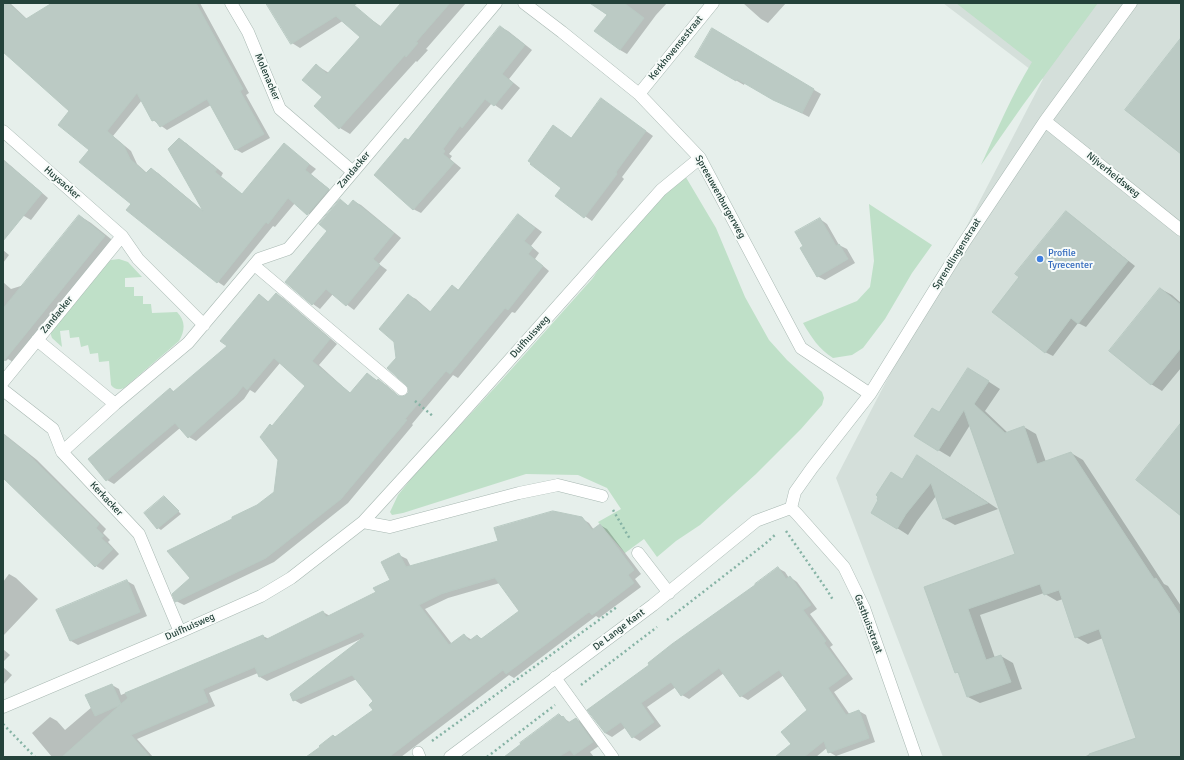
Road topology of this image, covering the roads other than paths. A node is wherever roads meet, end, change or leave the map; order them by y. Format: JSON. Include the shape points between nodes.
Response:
{"nodes":[{"id":1,"x":231,"y":3,"type":"edge"},
{"id":2,"x":496,"y":3,"type":"edge"},
{"id":3,"x":524,"y":3,"type":"edge"},
{"id":4,"x":713,"y":3,"type":"edge"},
{"id":5,"x":1131,"y":3,"type":"edge"},
{"id":6,"x":639,"y":94,"type":"junction"},
{"id":7,"x":1045,"y":121,"type":"junction"},
{"id":8,"x":3,"y":131,"type":"edge"},
{"id":9,"x":700,"y":158,"type":"junction"},
{"id":10,"x":352,"y":171,"type":"junction"},
{"id":11,"x":1181,"y":230,"type":"edge"},
{"id":12,"x":122,"y":236,"type":"junction"},
{"id":13,"x":254,"y":265,"type":"junction"},
{"id":14,"x":204,"y":325,"type":"junction"},
{"id":15,"x":37,"y":340,"type":"junction"},
{"id":16,"x":3,"y":382,"type":"edge"},
{"id":17,"x":3,"y":390,"type":"edge"},
{"id":18,"x":402,"y":390,"type":"road end"},
{"id":19,"x":870,"y":394,"type":"junction"},
{"id":20,"x":115,"y":404,"type":"junction"},
{"id":21,"x":62,"y":452,"type":"junction"},
{"id":22,"x":602,"y":496,"type":"road end"},
{"id":23,"x":790,"y":508,"type":"junction"},
{"id":24,"x":363,"y":522,"type":"junction"},
{"id":25,"x":638,"y":553,"type":"road end"},
{"id":26,"x":669,"y":593,"type":"junction"},
{"id":27,"x":180,"y":632,"type":"junction"},
{"id":28,"x":555,"y":677,"type":"junction"},
{"id":29,"x":3,"y":707,"type":"edge"},
{"id":30,"x":450,"y":757,"type":"edge"},
{"id":31,"x":612,"y":757,"type":"edge"},
{"id":32,"x":916,"y":757,"type":"edge"}],
"edges":[{"from":1,"to":10,"type":"street","name":"Molenacker","via":[[248,32],[280,109]]},
{"from":2,"to":10,"type":"street","name":"Zandacker"},
{"from":3,"to":6,"type":"street","name":"Spreeuwenburgerweg"},
{"from":4,"to":6,"type":"street","name":"Kerkhovensestraat"},
{"from":5,"to":7,"type":"street","name":"Sprendlingenstraat"},
{"from":6,"to":9,"type":"street","name":"Spreeuwenburgerweg"},
{"from":7,"to":11,"type":"street","name":"Nijverheidsweg"},
{"from":7,"to":19,"type":"street","name":"Sprendlingenstraat","via":[[963,244]]},
{"from":8,"to":12,"type":"street","name":"Huysacker"},
{"from":9,"to":19,"type":"street","name":"Spreeuwenburgerweg","via":[[801,348]]},
{"from":9,"to":24,"type":"street","name":"Duifhuisweg","via":[[661,190]]},
{"from":10,"to":13,"type":"street","name":"Zandacker","via":[[288,249],[259,259]]},
{"from":12,"to":14,"type":"street","via":[[138,259]]},
{"from":12,"to":15,"type":"street","name":"Zandacker"},
{"from":13,"to":14,"type":"street","name":"Zandacker"},
{"from":13,"to":18,"type":"lane"},
{"from":14,"to":20,"type":"street","name":"Zandacker","via":[[188,343]]},
{"from":15,"to":16,"type":"street","name":"Zandacker"},
{"from":15,"to":20,"type":"street","name":"Zandacker"},
{"from":17,"to":21,"type":"street","name":"Kerkacker","via":[[53,429]]},
{"from":19,"to":23,"type":"street","name":"Sprendlingenstraat","via":[[803,480],[795,492]]},
{"from":20,"to":21,"type":"street","name":"Zandacker"},
{"from":21,"to":27,"type":"street","name":"Kerkacker","via":[[139,534]]},
{"from":22,"to":24,"type":"street","via":[[558,485],[390,527]]},
{"from":23,"to":26,"type":"street","name":"De Lange Kant","via":[[756,520]]},
{"from":23,"to":32,"type":"street","name":"Gasthuisstraat","via":[[844,567],[864,608]]},
{"from":24,"to":27,"type":"street","name":"Duifhuisweg","via":[[291,578],[261,596]]},
{"from":25,"to":26,"type":"street"},
{"from":26,"to":28,"type":"street","name":"De Lange Kant"},
{"from":27,"to":29,"type":"street","name":"Duifhuisweg"},
{"from":28,"to":30,"type":"street","name":"De Lange Kant"},
{"from":28,"to":31,"type":"lane"}]}
